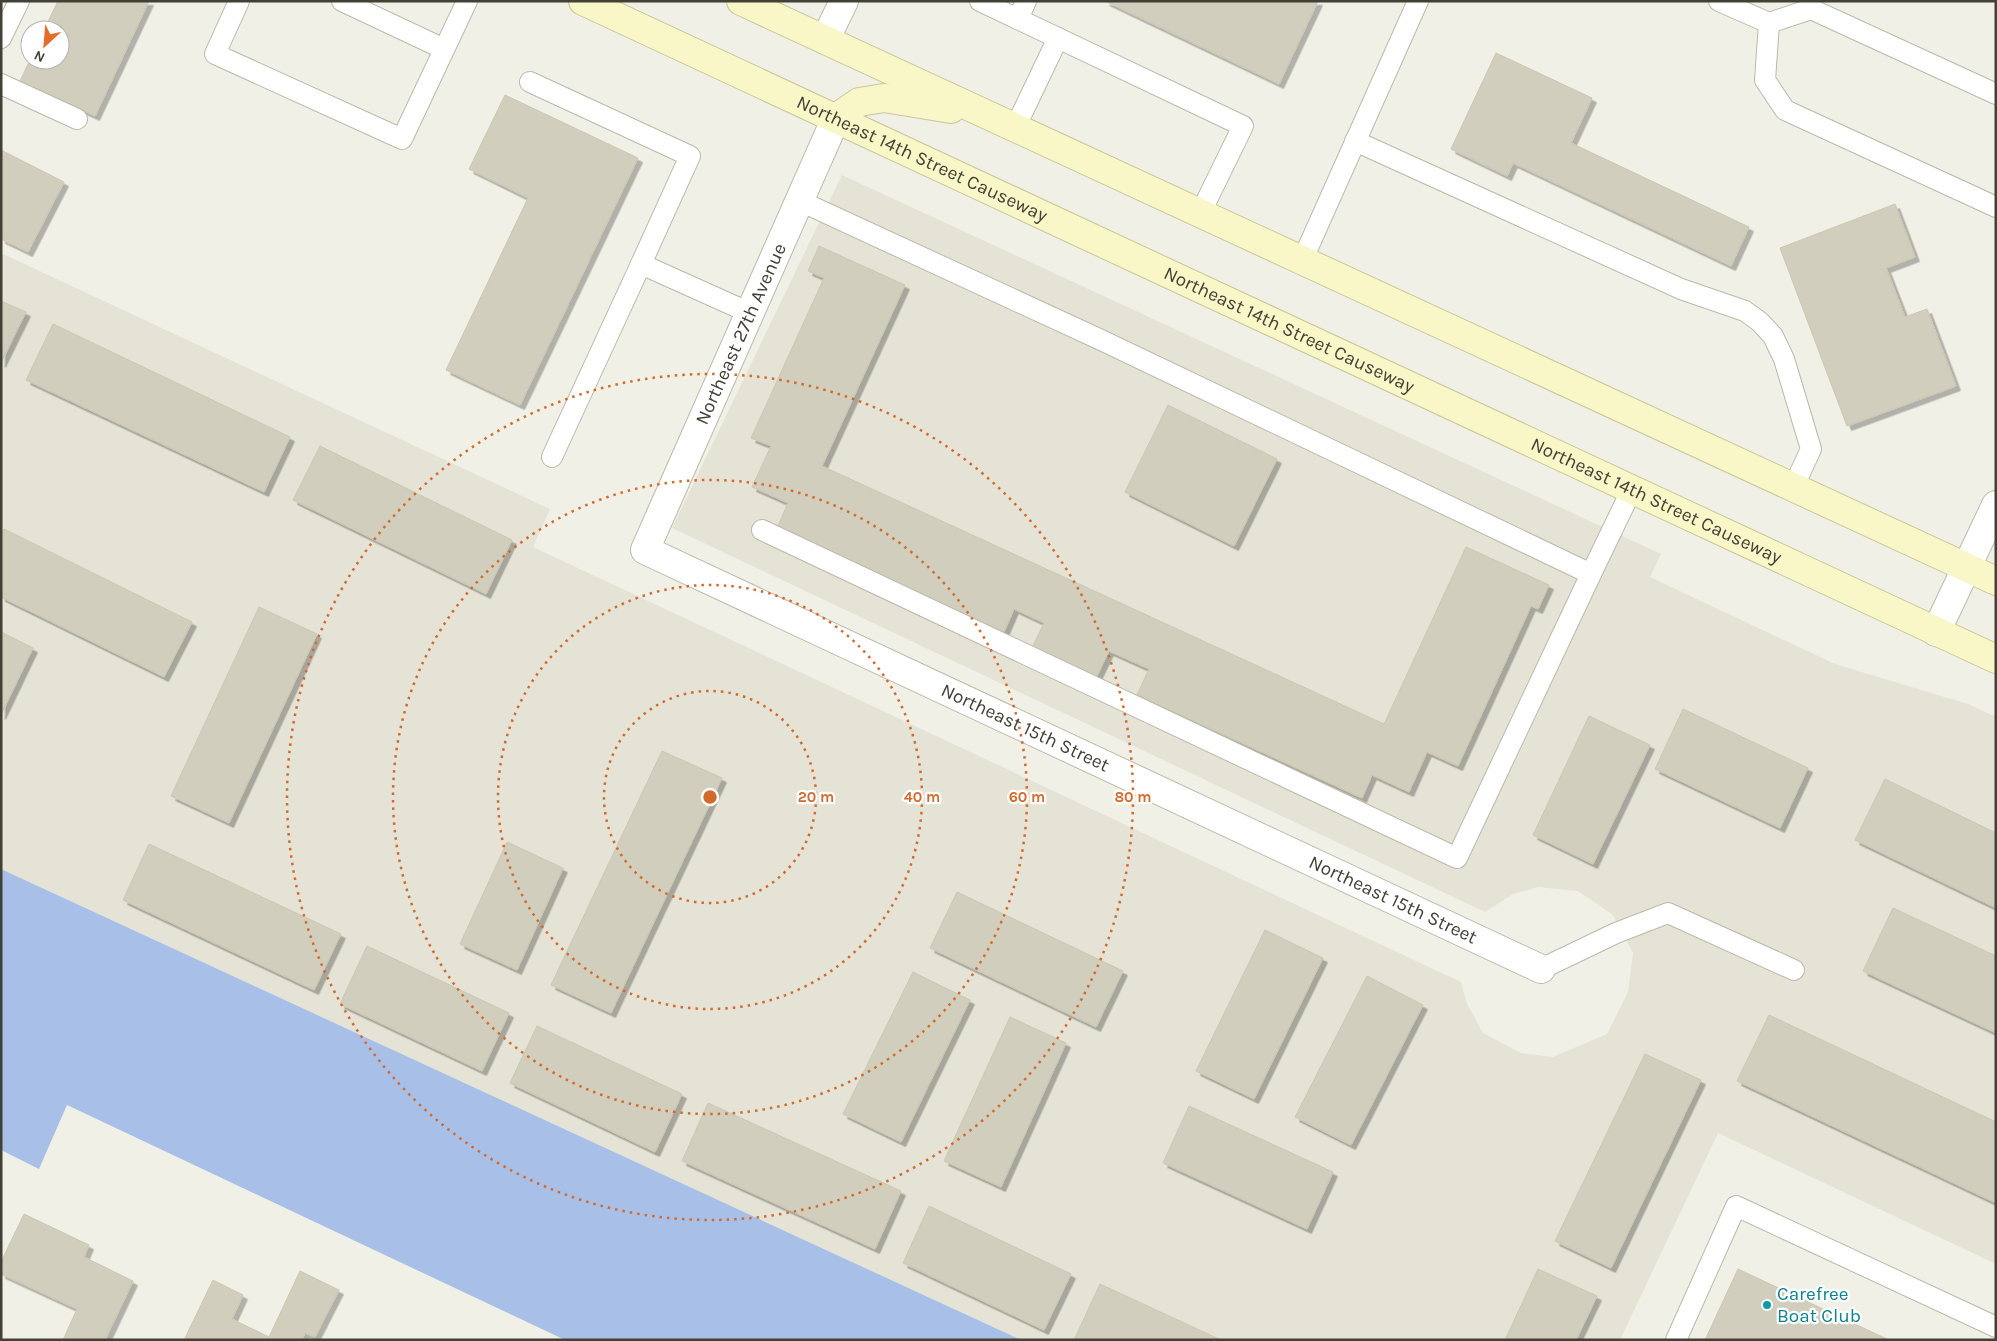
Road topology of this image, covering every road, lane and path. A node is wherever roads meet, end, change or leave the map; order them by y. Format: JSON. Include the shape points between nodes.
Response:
{"nodes":[{"id":1,"x":19,"y":1,"type":"edge"},
{"id":2,"x":239,"y":1,"type":"edge"},
{"id":3,"x":342,"y":1,"type":"edge"},
{"id":4,"x":467,"y":1,"type":"edge"},
{"id":5,"x":583,"y":1,"type":"edge"},
{"id":6,"x":741,"y":1,"type":"edge"},
{"id":7,"x":844,"y":1,"type":"edge"},
{"id":8,"x":980,"y":1,"type":"edge"},
{"id":9,"x":1418,"y":1,"type":"edge"},
{"id":10,"x":1720,"y":1,"type":"edge"},
{"id":11,"x":1022,"y":10,"type":"edge"},
{"id":12,"x":1768,"y":23,"type":"junction"},
{"id":13,"x":1,"y":38,"type":"edge"},
{"id":14,"x":1058,"y":38,"type":"junction"},
{"id":15,"x":825,"y":40,"type":"junction"},
{"id":16,"x":444,"y":49,"type":"junction"},
{"id":17,"x":530,"y":82,"type":"dead end"},
{"id":18,"x":1,"y":84,"type":"edge"},
{"id":19,"x":1996,"y":94,"type":"edge"},
{"id":20,"x":982,"y":113,"type":"junction"},
{"id":21,"x":836,"y":118,"type":"junction"},
{"id":22,"x":77,"y":119,"type":"dead end"},
{"id":23,"x":1014,"y":128,"type":"junction"},
{"id":24,"x":1356,"y":141,"type":"junction"},
{"id":25,"x":800,"y":201,"type":"junction"},
{"id":26,"x":1996,"y":207,"type":"edge"},
{"id":27,"x":1200,"y":214,"type":"junction"},
{"id":28,"x":1302,"y":261,"type":"junction"},
{"id":29,"x":641,"y":264,"type":"junction"},
{"id":30,"x":750,"y":313,"type":"junction"},
{"id":31,"x":552,"y":456,"type":"dead end"},
{"id":32,"x":1793,"y":488,"type":"junction"},
{"id":33,"x":1632,"y":489,"type":"junction"},
{"id":34,"x":1996,"y":505,"type":"edge"},
{"id":35,"x":762,"y":530,"type":"dead end"},
{"id":36,"x":645,"y":550,"type":"joint"},
{"id":37,"x":1967,"y":568,"type":"junction"},
{"id":38,"x":1591,"y":574,"type":"junction"},
{"id":39,"x":1996,"y":581,"type":"edge"},
{"id":40,"x":1936,"y":632,"type":"junction"},
{"id":41,"x":1996,"y":659,"type":"edge"},
{"id":42,"x":1541,"y":969,"type":"joint"},
{"id":43,"x":1794,"y":970,"type":"dead end"},
{"id":44,"x":1996,"y":1327,"type":"edge"},
{"id":45,"x":1676,"y":1340,"type":"edge"}],
"edges":[{"from":1,"to":13,"type":"lane"},
{"from":2,"to":16,"type":"lane","via":[[215,54],[402,139]]},
{"from":3,"to":16,"type":"lane"},
{"from":4,"to":16,"type":"lane"},
{"from":5,"to":21,"type":"main road","name":"Northeast 14th Street Causeway"},
{"from":6,"to":15,"type":"main road"},
{"from":7,"to":15,"type":"street"},
{"from":8,"to":11,"type":"lane"},
{"from":9,"to":24,"type":"lane"},
{"from":10,"to":12,"type":"lane"},
{"from":11,"to":14,"type":"lane"},
{"from":12,"to":19,"type":"lane","via":[[1811,9]]},
{"from":12,"to":26,"type":"lane","via":[[1765,80],[1785,110]]},
{"from":14,"to":23,"type":"lane"},
{"from":14,"to":27,"type":"lane","via":[[1243,126]]},
{"from":15,"to":20,"type":"main road"},
{"from":17,"to":29,"type":"lane","via":[[690,156]]},
{"from":18,"to":22,"type":"lane"},
{"from":20,"to":21,"type":"main road","via":[[884,98],[859,102]]},
{"from":20,"to":23,"type":"main road"},
{"from":21,"to":25,"type":"street","name":"Northeast 27th Avenue"},
{"from":21,"to":33,"type":"main road","name":"Northeast 14th Street Causeway"},
{"from":23,"to":27,"type":"main road"},
{"from":24,"to":28,"type":"lane"},
{"from":24,"to":32,"type":"lane","via":[[1681,289],[1745,311],[1760,322],[1784,359],[1811,449]]},
{"from":25,"to":30,"type":"street","name":"Northeast 27th Avenue"},
{"from":25,"to":38,"type":"lane"},
{"from":27,"to":28,"type":"main road"},
{"from":28,"to":32,"type":"main road"},
{"from":29,"to":30,"type":"lane"},
{"from":29,"to":31,"type":"lane"},
{"from":30,"to":36,"type":"street","name":"Northeast 27th Avenue"},
{"from":32,"to":37,"type":"main road"},
{"from":33,"to":38,"type":"lane"},
{"from":33,"to":40,"type":"main road","name":"Northeast 14th Street Causeway"},
{"from":34,"to":37,"type":"street"},
{"from":35,"to":38,"type":"lane","via":[[1457,858]]},
{"from":36,"to":42,"type":"street","name":"Northeast 15th Street"},
{"from":37,"to":39,"type":"main road"},
{"from":37,"to":40,"type":"street"},
{"from":40,"to":41,"type":"main road","name":"Northeast 14th Street Causeway"},
{"from":42,"to":43,"type":"lane","via":[[1616,933],[1668,913]]},
{"from":44,"to":45,"type":"lane","via":[[1736,1206]]}]}
